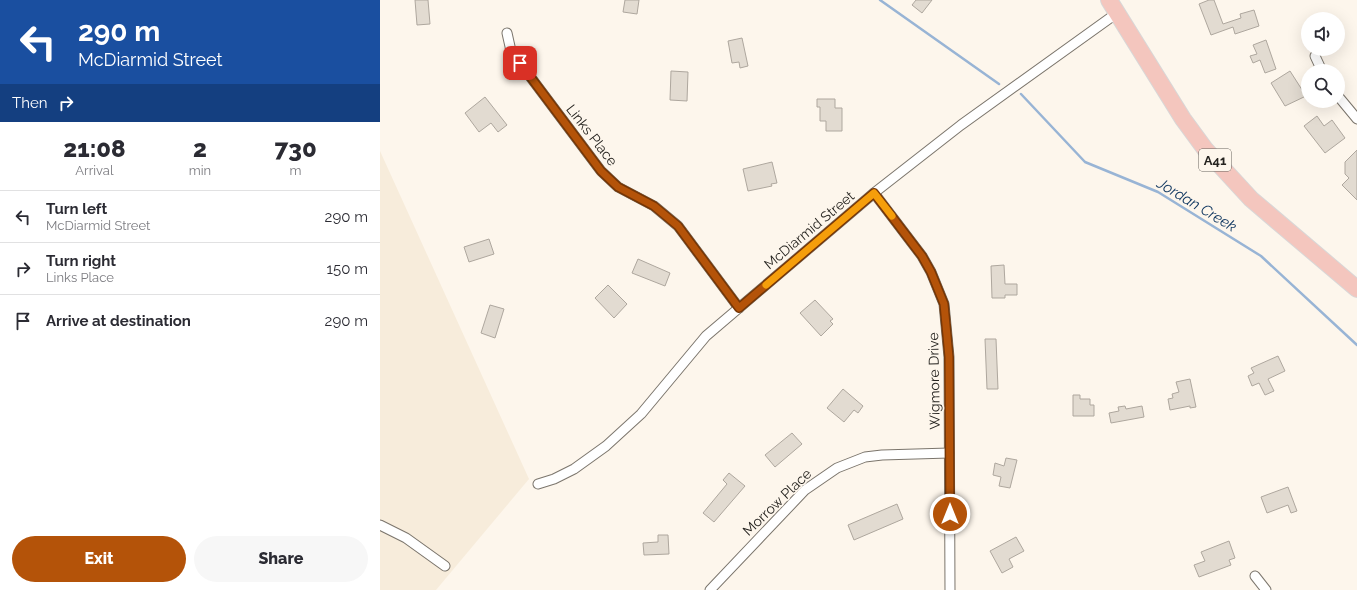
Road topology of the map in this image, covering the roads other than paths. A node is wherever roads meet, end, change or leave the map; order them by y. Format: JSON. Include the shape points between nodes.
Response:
{"nodes":[{"id":1,"x":1113,"y":7,"type":"edge"},
{"id":2,"x":507,"y":33,"type":"dead end"},
{"id":3,"x":1314,"y":56,"type":"dead end"},
{"id":4,"x":1318,"y":64,"type":"edge"},
{"id":5,"x":1345,"y":104,"type":"edge"},
{"id":6,"x":1357,"y":119,"type":"edge"},
{"id":7,"x":874,"y":193,"type":"junction"},
{"id":8,"x":1357,"y":289,"type":"edge"},
{"id":9,"x":739,"y":308,"type":"junction"},
{"id":10,"x":949,"y":453,"type":"junction"},
{"id":11,"x":538,"y":484,"type":"dead end"},
{"id":12,"x":380,"y":524,"type":"edge"},
{"id":13,"x":445,"y":566,"type":"dead end"},
{"id":14,"x":1255,"y":576,"type":"dead end"},
{"id":15,"x":710,"y":590,"type":"edge"},
{"id":16,"x":950,"y":590,"type":"edge"},
{"id":17,"x":1266,"y":590,"type":"edge"}],
"edges":[{"from":1,"to":7,"type":"street","name":"McDiarmid Street"},
{"from":1,"to":8,"type":"highway","number":"A41","via":[[1183,119],[1205,149],[1251,199]]},
{"from":2,"to":9,"type":"street","name":"Links Place","via":[[511,51],[601,171],[618,187],[658,208],[678,226]]},
{"from":3,"to":4,"type":"street"},
{"from":5,"to":6,"type":"street"},
{"from":7,"to":9,"type":"street","name":"McDiarmid Street"},
{"from":7,"to":10,"type":"street","name":"Wigmore Drive","via":[[922,256],[944,304],[948,351]]},
{"from":9,"to":11,"type":"street","name":"McDiarmid Street","via":[[706,336],[641,414],[606,446],[574,469]]},
{"from":10,"to":15,"type":"street","name":"Morrow Place","via":[[865,457],[837,468],[800,494]]},
{"from":10,"to":16,"type":"street","name":"Wigmore Drive"},
{"from":12,"to":13,"type":"street","via":[[406,538]]},
{"from":14,"to":17,"type":"street"}]}
